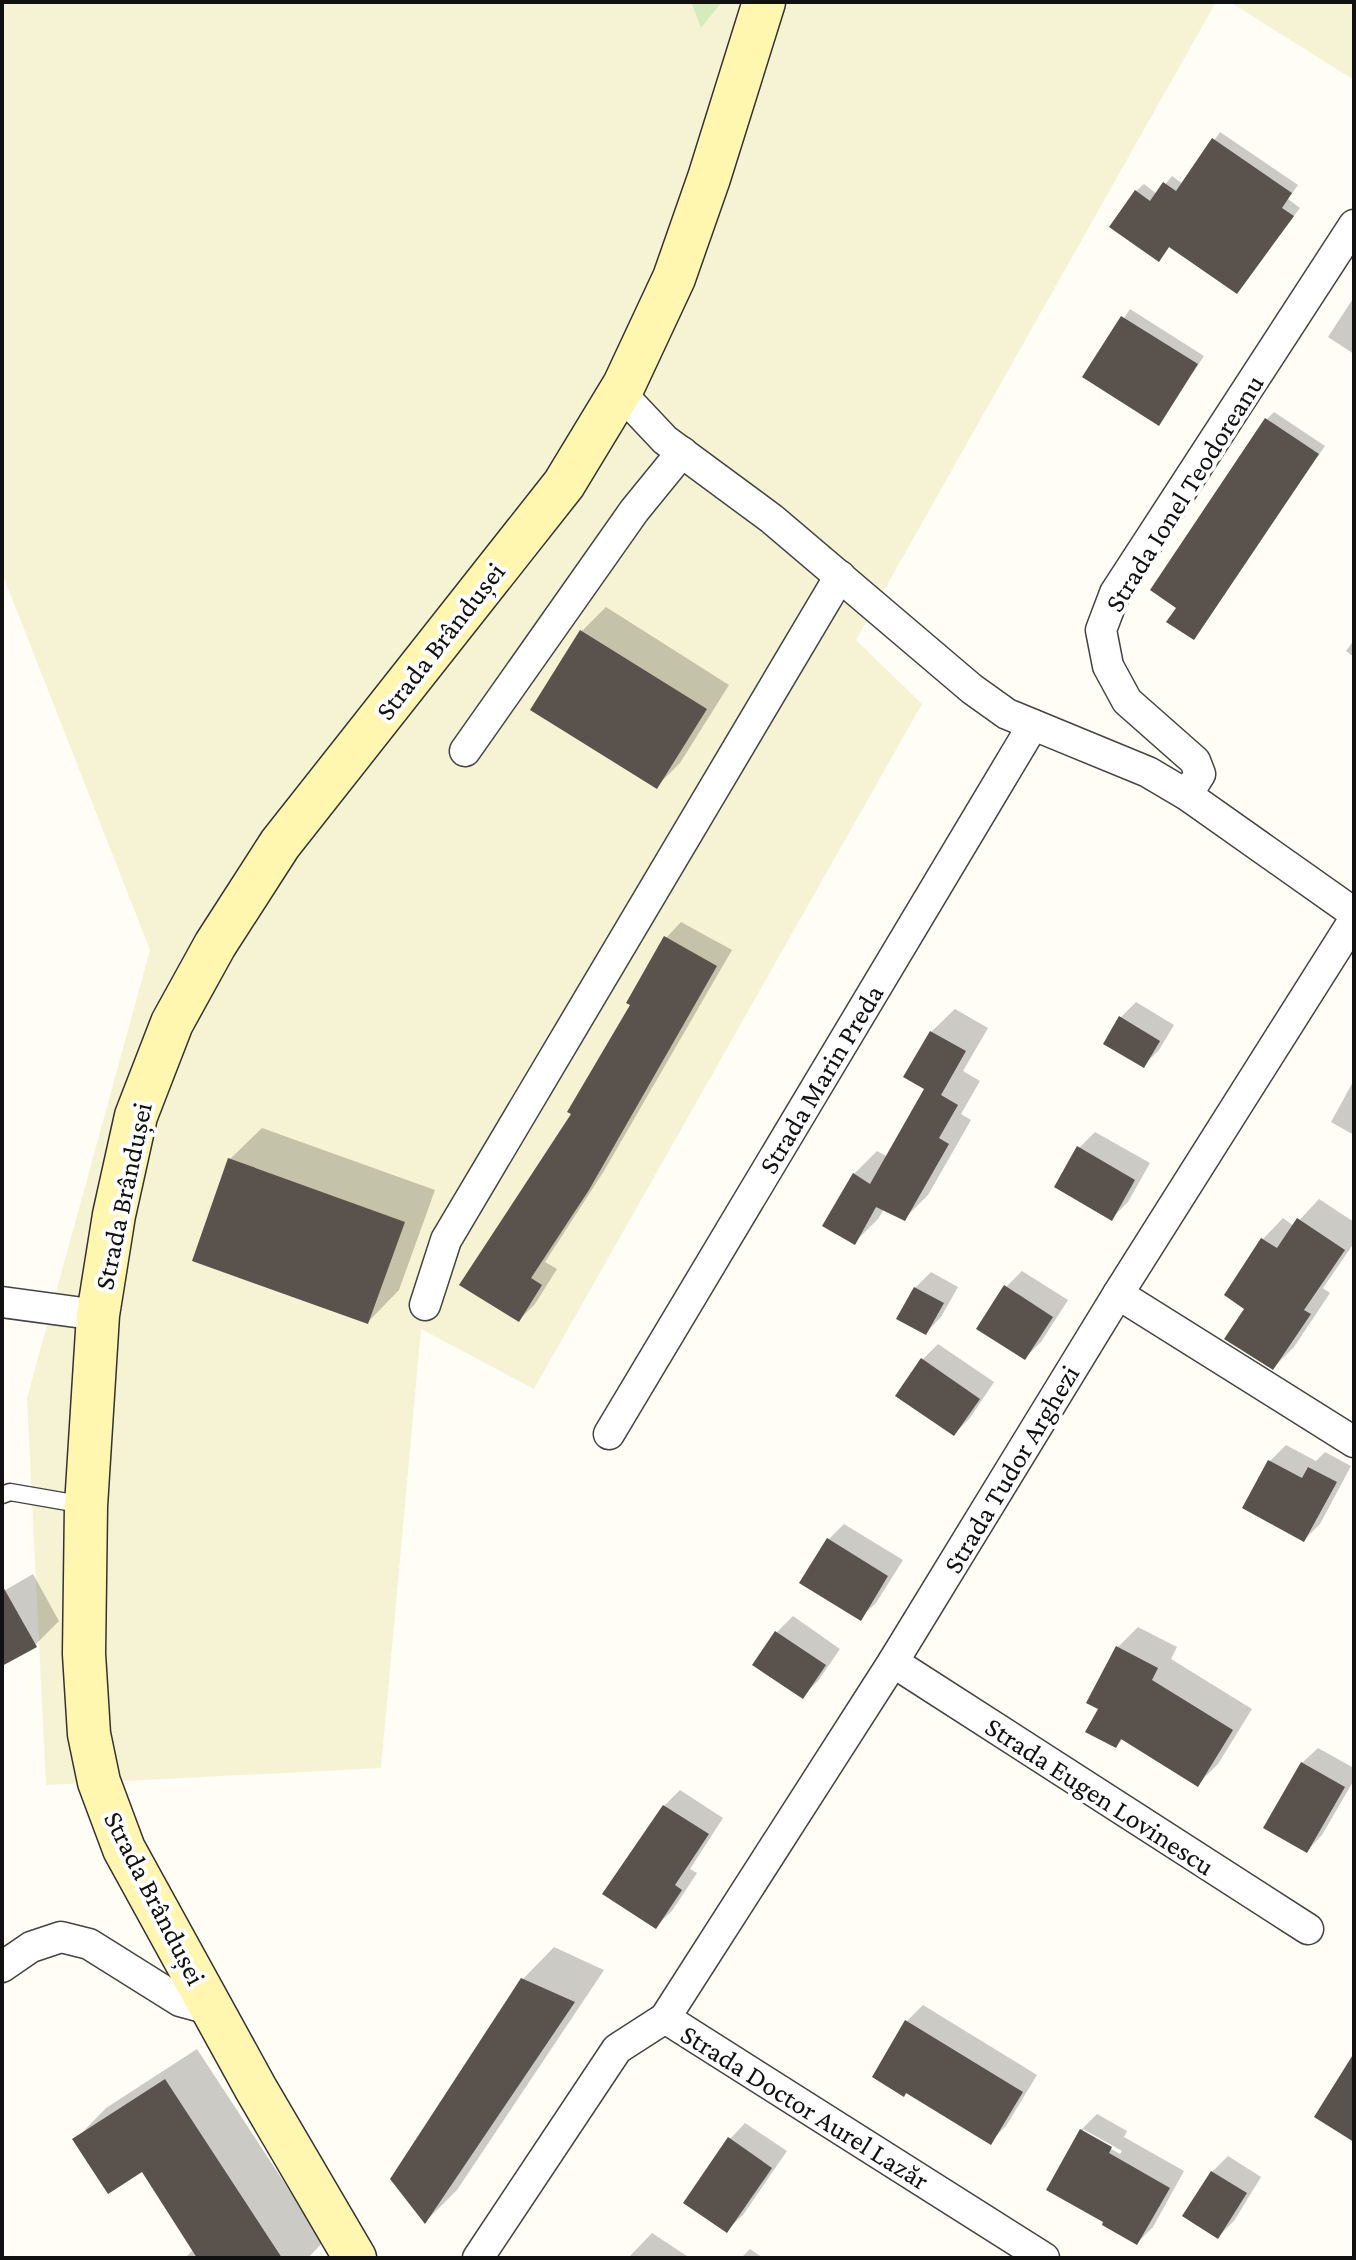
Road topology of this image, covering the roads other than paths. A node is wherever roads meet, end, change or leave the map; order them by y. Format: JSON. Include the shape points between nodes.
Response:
{"nodes":[{"id":1,"x":764,"y":2,"type":"edge"},
{"id":2,"x":1354,"y":225,"type":"edge"},
{"id":3,"x":612,"y":404,"type":"junction"},
{"id":4,"x":674,"y":446,"type":"junction"},
{"id":5,"x":840,"y":576,"type":"junction"},
{"id":6,"x":1033,"y":725,"type":"junction"},
{"id":7,"x":465,"y":751,"type":"dead end"},
{"id":8,"x":1187,"y":795,"type":"junction"},
{"id":9,"x":1354,"y":913,"type":"edge"},
{"id":10,"x":1354,"y":920,"type":"edge"},
{"id":11,"x":1118,"y":1294,"type":"junction"},
{"id":12,"x":2,"y":1302,"type":"edge"},
{"id":13,"x":425,"y":1305,"type":"dead end"},
{"id":14,"x":98,"y":1315,"type":"junction"},
{"id":15,"x":609,"y":1434,"type":"dead end"},
{"id":16,"x":1354,"y":1442,"type":"edge"},
{"id":17,"x":2,"y":1495,"type":"edge"},
{"id":18,"x":86,"y":1506,"type":"junction"},
{"id":19,"x":893,"y":1662,"type":"junction"},
{"id":20,"x":1308,"y":1929,"type":"dead end"},
{"id":21,"x":2,"y":1967,"type":"edge"},
{"id":22,"x":213,"y":2010,"type":"junction"},
{"id":23,"x":665,"y":2018,"type":"junction"},
{"id":24,"x":355,"y":2258,"type":"edge"},
{"id":25,"x":478,"y":2258,"type":"edge"},
{"id":26,"x":1044,"y":2258,"type":"edge"}],
"edges":[{"from":1,"to":3,"type":"main road","name":"Strada Brândușei","via":[[674,278]]},
{"from":2,"to":8,"type":"street","name":"Strada Ionel Teodoreanu","via":[[1115,593],[1101,630],[1108,666],[1127,701],[1195,761],[1200,774]]},
{"from":3,"to":4,"type":"street","via":[[621,424]]},
{"from":3,"to":14,"type":"main road","name":"Strada Brândușei","via":[[564,484],[280,844],[215,945],[172,1023],[136,1116]]},
{"from":4,"to":5,"type":"street"},
{"from":4,"to":7,"type":"street"},
{"from":5,"to":6,"type":"street","via":[[972,689]]},
{"from":5,"to":13,"type":"street","via":[[446,1240]]},
{"from":6,"to":8,"type":"street","via":[[1148,772]]},
{"from":6,"to":15,"type":"street","name":"Strada Marin Preda"},
{"from":8,"to":9,"type":"street"},
{"from":10,"to":11,"type":"street","name":"Strada Tudor Arghezi"},
{"from":11,"to":16,"type":"street"},
{"from":11,"to":19,"type":"street","name":"Strada Tudor Arghezi"},
{"from":12,"to":14,"type":"street"},
{"from":14,"to":18,"type":"main road","name":"Strada Brândușei"},
{"from":17,"to":18,"type":"lane","via":[[10,1492]]},
{"from":18,"to":22,"type":"main road","name":"Strada Brândușei","via":[[84,1654],[89,1734],[99,1782],[124,1849]]},
{"from":19,"to":20,"type":"street","name":"Strada Eugen Lovinescu"},
{"from":19,"to":23,"type":"street","name":"Strada Tudor Arghezi"},
{"from":21,"to":22,"type":"street","via":[[31,1947],[61,1937],[89,1944],[180,2001]]},
{"from":22,"to":24,"type":"main road","name":"Strada Brândușei"},
{"from":23,"to":25,"type":"street","name":"Strada Doctor Aurel Lazăr","via":[[617,2049]]},
{"from":23,"to":26,"type":"street","name":"Strada Doctor Aurel Lazăr"}]}
